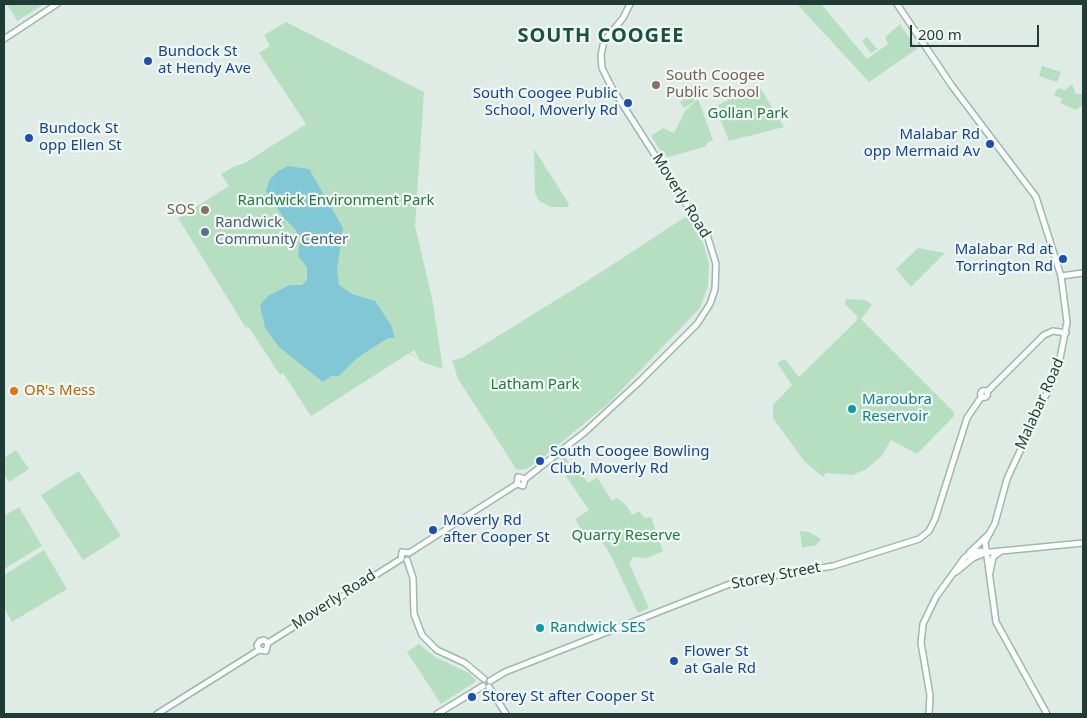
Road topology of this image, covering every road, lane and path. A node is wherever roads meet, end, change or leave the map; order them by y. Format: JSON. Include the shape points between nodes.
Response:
{"nodes":[{"id":1,"x":57,"y":4,"type":"edge"},
{"id":2,"x":630,"y":4,"type":"edge"},
{"id":3,"x":897,"y":4,"type":"edge"},
{"id":4,"x":4,"y":38,"type":"edge"},
{"id":5,"x":1083,"y":273,"type":"edge"},
{"id":6,"x":1061,"y":276,"type":"junction"},
{"id":7,"x":1066,"y":333,"type":"junction"},
{"id":8,"x":991,"y":533,"type":"junction"},
{"id":9,"x":1083,"y":543,"type":"edge"},
{"id":10,"x":1000,"y":552,"type":"junction"},
{"id":11,"x":409,"y":553,"type":"junction"},
{"id":12,"x":986,"y":553,"type":"junction"},
{"id":13,"x":965,"y":557,"type":"junction"},
{"id":14,"x":401,"y":559,"type":"junction"},
{"id":15,"x":407,"y":560,"type":"junction"},
{"id":16,"x":956,"y":572,"type":"junction"},
{"id":17,"x":989,"y":576,"type":"junction"},
{"id":18,"x":268,"y":643,"type":"junction"},
{"id":19,"x":258,"y":650,"type":"junction"},
{"id":20,"x":488,"y":682,"type":"junction"},
{"id":21,"x":157,"y":714,"type":"edge"},
{"id":22,"x":437,"y":714,"type":"edge"},
{"id":23,"x":506,"y":714,"type":"edge"},
{"id":24,"x":929,"y":714,"type":"edge"},
{"id":25,"x":1047,"y":714,"type":"edge"}],
"edges":[{"from":1,"to":4,"type":"street"},
{"from":2,"to":11,"type":"street","name":"Moverly Road","via":[[604,41],[602,68],[708,238],[716,264],[715,289],[710,304],[701,319],[653,368],[585,432],[525,479],[524,486],[516,484]]},
{"from":3,"to":6,"type":"street","name":"Malabar Road","via":[[952,86],[1036,197]]},
{"from":5,"to":6,"type":"street"},
{"from":6,"to":7,"type":"street","name":"Malabar Road","via":[[1068,316]]},
{"from":7,"to":8,"type":"street","name":"Malabar Road","via":[[1056,375],[1007,479]]},
{"from":7,"to":20,"type":"street","name":"Storey Street","via":[[1054,331],[1044,335],[987,392],[982,391],[967,418],[936,519],[919,539],[833,566],[735,582],[505,672]]},
{"from":8,"to":12,"type":"street","name":"Malabar Road","via":[[985,542]]},
{"from":8,"to":13,"type":"street","via":[[984,536]]},
{"from":9,"to":10,"type":"street"},
{"from":10,"to":12,"type":"street"},
{"from":10,"to":17,"type":"street","via":[[993,557]]},
{"from":11,"to":14,"type":"street","name":"Moverly Road","via":[[401,552]]},
{"from":11,"to":15,"type":"street"},
{"from":12,"to":13,"type":"street","via":[[978,551]]},
{"from":12,"to":16,"type":"street","via":[[973,558]]},
{"from":12,"to":17,"type":"street","name":"Malabar Road"},
{"from":13,"to":16,"type":"street"},
{"from":14,"to":15,"type":"street"},
{"from":14,"to":18,"type":"street","name":"Moverly Road"},
{"from":15,"to":20,"type":"street","via":[[414,578],[414,614],[422,635],[440,652],[465,663]]},
{"from":16,"to":24,"type":"street","via":[[930,606],[922,630],[921,643],[930,695]]},
{"from":17,"to":25,"type":"street","name":"Malabar Road","via":[[998,626]]},
{"from":18,"to":19,"type":"street","via":[[266,651]]},
{"from":18,"to":19,"type":"street","via":[[260,641]]},
{"from":19,"to":21,"type":"street"},
{"from":20,"to":22,"type":"street"},
{"from":20,"to":23,"type":"street"}]}
